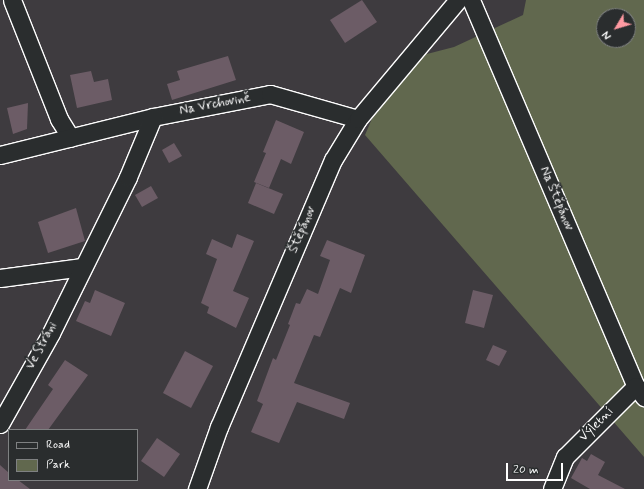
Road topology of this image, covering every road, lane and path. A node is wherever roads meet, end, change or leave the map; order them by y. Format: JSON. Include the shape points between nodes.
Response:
{"nodes":[{"id":1,"x":12,"y":0,"type":"edge"},
{"id":2,"x":458,"y":0,"type":"edge"},
{"id":3,"x":471,"y":0,"type":"edge"},
{"id":4,"x":153,"y":117,"type":"junction"},
{"id":5,"x":358,"y":119,"type":"junction"},
{"id":6,"x":71,"y":138,"type":"junction"},
{"id":7,"x":0,"y":155,"type":"edge"},
{"id":8,"x":82,"y":267,"type":"junction"},
{"id":9,"x":0,"y":278,"type":"edge"},
{"id":10,"x":640,"y":391,"type":"edge"},
{"id":11,"x":0,"y":424,"type":"edge"},
{"id":12,"x":197,"y":489,"type":"edge"},
{"id":13,"x":552,"y":489,"type":"edge"}],
"edges":[{"from":1,"to":6,"type":"street","via":[[59,119]]},
{"from":2,"to":5,"type":"street","name":"Štěpánov"},
{"from":3,"to":10,"type":"street","name":"Na Štěpánov"},
{"from":4,"to":5,"type":"street","name":"Na Vrchovině","via":[[270,94]]},
{"from":4,"to":6,"type":"street","name":"Na Vrchovině"},
{"from":4,"to":8,"type":"street","name":"Ve Stráni","via":[[128,177]]},
{"from":5,"to":12,"type":"street","name":"Štěpánov","via":[[333,160],[218,427]]},
{"from":6,"to":7,"type":"street","name":"Na Vrchovině"},
{"from":8,"to":9,"type":"street"},
{"from":8,"to":11,"type":"street","name":"Ve Stráni","via":[[51,333]]},
{"from":10,"to":13,"type":"street","name":"Výletní","via":[[565,457]]}]}
